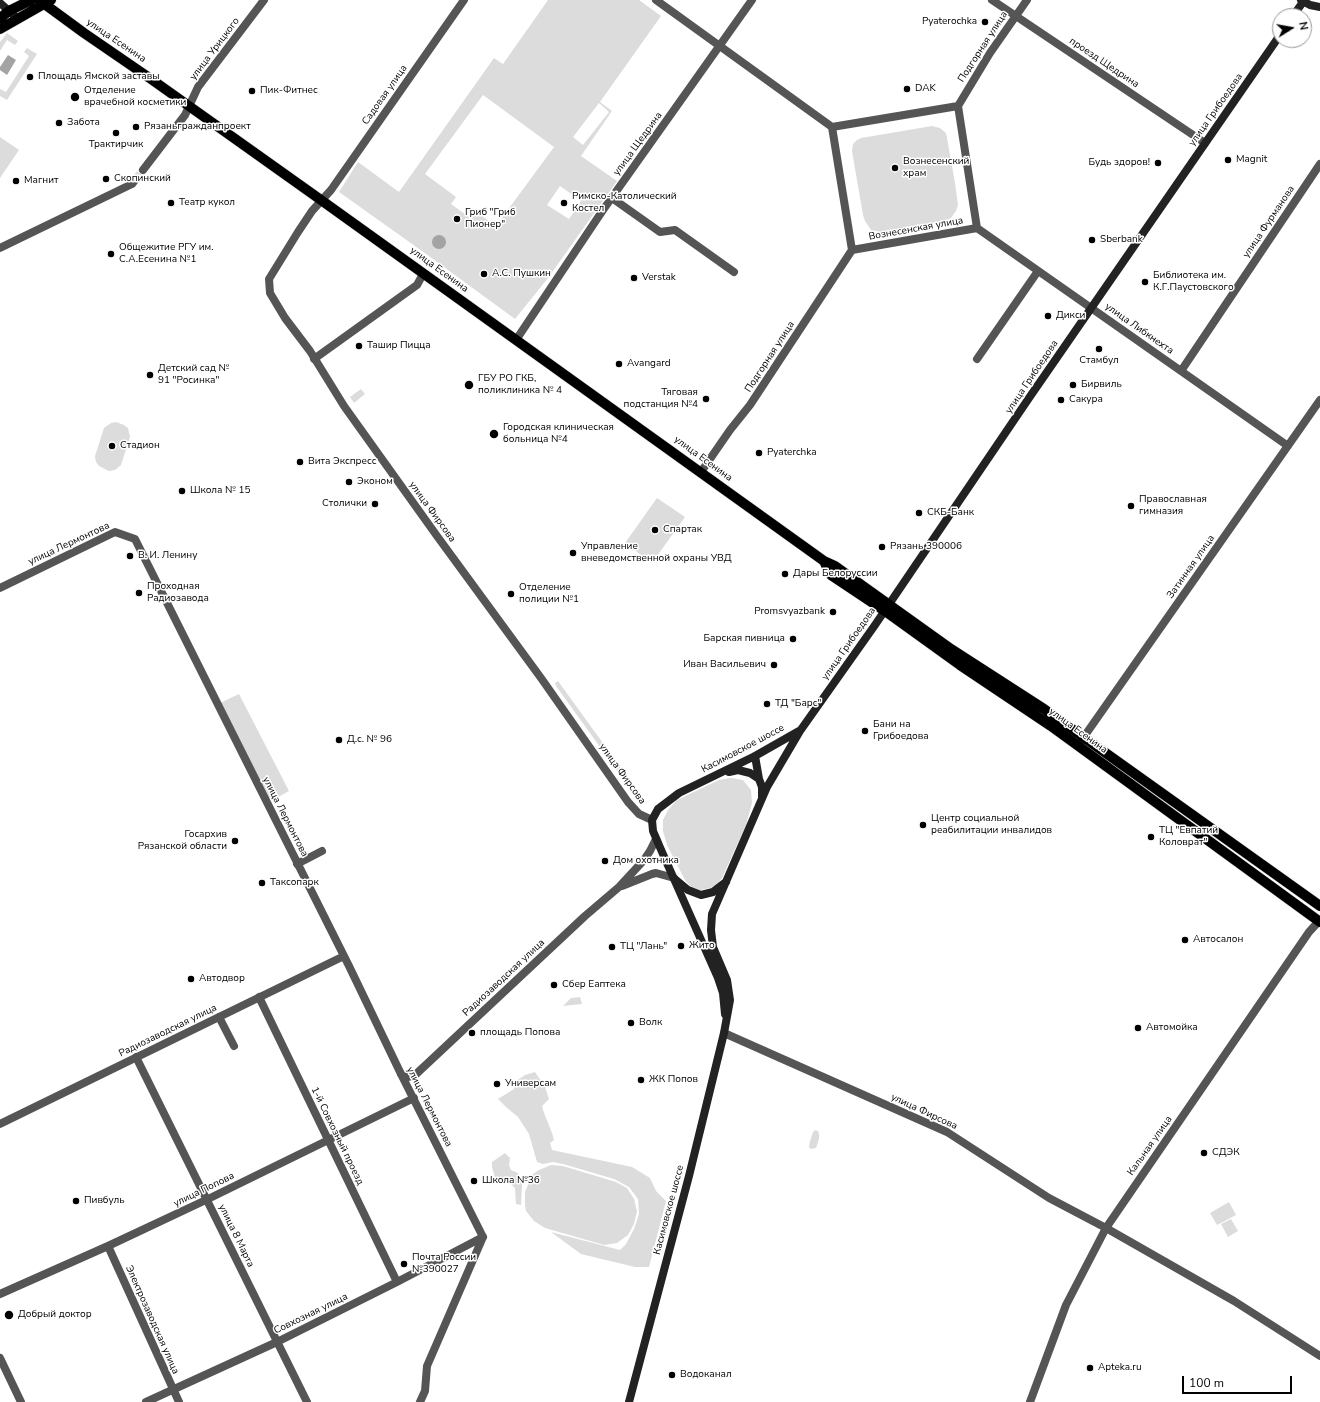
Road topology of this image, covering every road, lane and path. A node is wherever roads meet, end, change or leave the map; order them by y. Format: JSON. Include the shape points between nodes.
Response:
{"nodes":[{"id":1,"x":31,"y":0,"type":"edge"},
{"id":2,"x":264,"y":0,"type":"edge"},
{"id":3,"x":464,"y":0,"type":"edge"},
{"id":4,"x":656,"y":0,"type":"edge"},
{"id":5,"x":752,"y":0,"type":"edge"},
{"id":6,"x":992,"y":0,"type":"edge"},
{"id":7,"x":1027,"y":0,"type":"edge"},
{"id":8,"x":45,"y":1,"type":"edge"},
{"id":9,"x":1302,"y":1,"type":"edge"},
{"id":10,"x":0,"y":3,"type":"edge"},
{"id":11,"x":1320,"y":7,"type":"edge"},
{"id":12,"x":9,"y":11,"type":"junction"},
{"id":13,"x":1015,"y":16,"type":"junction"},
{"id":14,"x":0,"y":18,"type":"edge"},
{"id":15,"x":18,"y":19,"type":"junction"},
{"id":16,"x":0,"y":29,"type":"edge"},
{"id":17,"x":720,"y":46,"type":"junction"},
{"id":18,"x":1272,"y":47,"type":"edge"},
{"id":19,"x":958,"y":106,"type":"junction"},
{"id":20,"x":189,"y":107,"type":"junction"},
{"id":21,"x":832,"y":127,"type":"junction"},
{"id":22,"x":1205,"y":143,"type":"junction"},
{"id":23,"x":1320,"y":164,"type":"edge"},
{"id":24,"x":143,"y":170,"type":"tunnel mouth"},
{"id":25,"x":135,"y":180,"type":"tunnel mouth"},
{"id":26,"x":612,"y":198,"type":"junction"},
{"id":27,"x":321,"y":200,"type":"junction"},
{"id":28,"x":977,"y":228,"type":"junction"},
{"id":29,"x":0,"y":248,"type":"edge"},
{"id":30,"x":852,"y":250,"type":"junction"},
{"id":31,"x":1038,"y":271,"type":"junction"},
{"id":32,"x":734,"y":272,"type":"dead end"},
{"id":33,"x":423,"y":274,"type":"junction"},
{"id":34,"x":1091,"y":308,"type":"junction"},
{"id":35,"x":516,"y":340,"type":"junction"},
{"id":36,"x":314,"y":359,"type":"junction"},
{"id":37,"x":977,"y":359,"type":"dead end"},
{"id":38,"x":1181,"y":371,"type":"junction"},
{"id":39,"x":1320,"y":400,"type":"edge"},
{"id":40,"x":1288,"y":446,"type":"junction"},
{"id":41,"x":701,"y":472,"type":"junction"},
{"id":42,"x":0,"y":588,"type":"edge"},
{"id":43,"x":887,"y":608,"type":"junction"},
{"id":44,"x":800,"y":731,"type":"junction"},
{"id":45,"x":1080,"y":742,"type":"junction"},
{"id":46,"x":755,"y":756,"type":"junction"},
{"id":47,"x":717,"y":775,"type":"junction"},
{"id":48,"x":759,"y":780,"type":"junction"},
{"id":49,"x":767,"y":788,"type":"junction"},
{"id":50,"x":762,"y":799,"type":"junction"},
{"id":51,"x":652,"y":820,"type":"junction"},
{"id":52,"x":656,"y":839,"type":"junction"},
{"id":53,"x":322,"y":851,"type":"dead end"},
{"id":54,"x":298,"y":864,"type":"junction"},
{"id":55,"x":674,"y":878,"type":"junction"},
{"id":56,"x":726,"y":882,"type":"junction"},
{"id":57,"x":619,"y":887,"type":"junction"},
{"id":58,"x":1320,"y":906,"type":"edge"},
{"id":59,"x":1320,"y":921,"type":"edge"},
{"id":60,"x":344,"y":956,"type":"junction"},
{"id":61,"x":259,"y":997,"type":"junction"},
{"id":62,"x":219,"y":1017,"type":"junction"},
{"id":63,"x":726,"y":1023,"type":"junction"},
{"id":64,"x":724,"y":1033,"type":"junction"},
{"id":65,"x":234,"y":1046,"type":"dead end"},
{"id":66,"x":136,"y":1057,"type":"junction"},
{"id":67,"x":401,"y":1074,"type":"junction"},
{"id":68,"x":414,"y":1098,"type":"junction"},
{"id":69,"x":0,"y":1124,"type":"edge"},
{"id":70,"x":328,"y":1140,"type":"junction"},
{"id":71,"x":208,"y":1199,"type":"junction"},
{"id":72,"x":1106,"y":1228,"type":"junction"},
{"id":73,"x":483,"y":1237,"type":"junction"},
{"id":74,"x":108,"y":1246,"type":"junction"},
{"id":75,"x":397,"y":1282,"type":"junction"},
{"id":76,"x":0,"y":1294,"type":"edge"},
{"id":77,"x":276,"y":1342,"type":"junction"},
{"id":78,"x":1320,"y":1356,"type":"edge"},
{"id":79,"x":0,"y":1358,"type":"edge"},
{"id":80,"x":173,"y":1389,"type":"junction"},
{"id":81,"x":21,"y":1402,"type":"edge"},
{"id":82,"x":146,"y":1402,"type":"edge"},
{"id":83,"x":179,"y":1402,"type":"edge"},
{"id":84,"x":307,"y":1402,"type":"edge"},
{"id":85,"x":420,"y":1402,"type":"edge"},
{"id":86,"x":629,"y":1402,"type":"edge"},
{"id":87,"x":1030,"y":1402,"type":"edge"}],
"edges":[{"from":1,"to":12,"type":"main road"},
{"from":2,"to":20,"type":"street","name":"улица Урицкого","via":[[198,87]]},
{"from":3,"to":27,"type":"street","name":"Садовая улица"},
{"from":4,"to":17,"type":"street"},
{"from":5,"to":17,"type":"street","name":"улица Щедрина"},
{"from":6,"to":13,"type":"street","name":"проезд Щедрина"},
{"from":7,"to":13,"type":"street","name":"Подгорная улица"},
{"from":8,"to":15,"type":"main road"},
{"from":8,"to":20,"type":"main road","name":"улица Есенина","via":[[84,33]]},
{"from":9,"to":11,"type":"main road"},
{"from":10,"to":12,"type":"main road"},
{"from":12,"to":14,"type":"main road"},
{"from":12,"to":15,"type":"main road"},
{"from":13,"to":19,"type":"street","name":"Подгорная улица"},
{"from":13,"to":22,"type":"street","name":"проезд Щедрина"},
{"from":15,"to":16,"type":"main road"},
{"from":17,"to":21,"type":"street"},
{"from":17,"to":26,"type":"street","name":"улица Щедрина"},
{"from":18,"to":22,"type":"main road","name":"улица Грибоедова"},
{"from":19,"to":21,"type":"street"},
{"from":19,"to":28,"type":"street","name":"Вознесенская улица"},
{"from":20,"to":24,"type":"street","name":"улица Урицкого","via":[[185,116]]},
{"from":20,"to":27,"type":"main road","name":"улица Есенина"},
{"from":21,"to":30,"type":"street"},
{"from":22,"to":34,"type":"main road","name":"улица Грибоедова"},
{"from":23,"to":38,"type":"street","name":"улица Фурманова"},
{"from":25,"to":29,"type":"street","via":[[132,184]]},
{"from":26,"to":32,"type":"street","via":[[660,232],[675,230]]},
{"from":26,"to":35,"type":"street","name":"улица Щедрина"},
{"from":27,"to":33,"type":"main road","name":"улица Есенина"},
{"from":27,"to":36,"type":"street","name":"улица Фирсова","via":[[269,279],[270,293]]},
{"from":28,"to":30,"type":"street","name":"Вознесенская улица"},
{"from":28,"to":31,"type":"street","name":"улица Либкнехта"},
{"from":30,"to":41,"type":"street","name":"Подгорная улица","via":[[750,405]]},
{"from":31,"to":34,"type":"street","name":"улица Либкнехта"},
{"from":31,"to":37,"type":"street"},
{"from":33,"to":35,"type":"main road","name":"улица Есенина"},
{"from":33,"to":36,"type":"street","via":[[417,285]]},
{"from":34,"to":38,"type":"street","name":"улица Либкнехта"},
{"from":34,"to":43,"type":"main road","name":"улица Грибоедова"},
{"from":35,"to":41,"type":"main road","name":"улица Есенина"},
{"from":36,"to":51,"type":"street","name":"улица Фирсова","via":[[349,413],[542,678],[628,802],[639,814]]},
{"from":38,"to":40,"type":"street","name":"улица Либкнехта"},
{"from":39,"to":40,"type":"street","name":"Затинная улица"},
{"from":40,"to":45,"type":"street","name":"Затинная улица"},
{"from":41,"to":43,"type":"main road","name":"улица Есенина","via":[[824,561],[835,566]]},
{"from":42,"to":54,"type":"street","name":"улица Лермонтова","via":[[115,532],[135,539]]},
{"from":43,"to":44,"type":"main road","name":"улица Грибоедова"},
{"from":43,"to":45,"type":"main road","name":"улица Есенина","via":[[1044,710]]},
{"from":44,"to":46,"type":"main road","name":"Касимовское шоссе"},
{"from":44,"to":49,"type":"main road","name":"Касимовское шоссе"},
{"from":45,"to":58,"type":"main road","name":"улица Есенина"},
{"from":45,"to":59,"type":"main road","name":"улица Есенина"},
{"from":46,"to":47,"type":"main road","name":"Касимовское шоссе"},
{"from":46,"to":48,"type":"main road"},
{"from":47,"to":48,"type":"main road","via":[[738,770],[750,773]]},
{"from":47,"to":51,"type":"main road","name":"Касимовское шоссе","via":[[679,793],[658,809]]},
{"from":48,"to":49,"type":"street"},
{"from":48,"to":50,"type":"main road"},
{"from":49,"to":50,"type":"main road","name":"Касимовское шоссе"},
{"from":50,"to":56,"type":"main road","name":"Касимовское шоссе"},
{"from":51,"to":52,"type":"main road","name":"Касимовское шоссе"},
{"from":52,"to":55,"type":"main road","name":"Касимовское шоссе"},
{"from":52,"to":57,"type":"street","via":[[644,860]]},
{"from":53,"to":54,"type":"street"},
{"from":54,"to":60,"type":"street","name":"улица Лермонтова"},
{"from":55,"to":56,"type":"main road","name":"Касимовское шоссе","via":[[688,890],[701,895],[713,892]]},
{"from":55,"to":57,"type":"street","via":[[656,873]]},
{"from":55,"to":63,"type":"main road","name":"Касимовское шоссе","via":[[718,978],[723,993]]},
{"from":56,"to":63,"type":"main road","name":"Касимовское шоссе","via":[[712,914],[711,930],[713,947],[727,980],[730,1000]]},
{"from":57,"to":67,"type":"street","name":"Радиозаводская улица","via":[[579,921],[414,1076],[407,1077]]},
{"from":59,"to":72,"type":"street","name":"Кальная улица","via":[[1309,932]]},
{"from":60,"to":61,"type":"street","name":"Радиозаводская улица"},
{"from":60,"to":67,"type":"street","name":"улица Лермонтова"},
{"from":61,"to":62,"type":"street","name":"Радиозаводская улица"},
{"from":61,"to":70,"type":"street","name":"1-й Совхозный проезд"},
{"from":62,"to":65,"type":"street"},
{"from":62,"to":66,"type":"street","name":"Радиозаводская улица"},
{"from":63,"to":64,"type":"main road","name":"Касимовское шоссе"},
{"from":64,"to":72,"type":"street","name":"улица Фирсова","via":[[946,1132],[1049,1198]]},
{"from":64,"to":86,"type":"main road","name":"Касимовское шоссе"},
{"from":66,"to":69,"type":"street","name":"Радиозаводская улица"},
{"from":66,"to":71,"type":"street","name":"улица 8 Марта"},
{"from":67,"to":68,"type":"street","name":"улица Лермонтова"},
{"from":68,"to":70,"type":"street","name":"улица Попова"},
{"from":68,"to":73,"type":"street","name":"улица Лермонтова"},
{"from":70,"to":71,"type":"street","name":"улица Попова"},
{"from":70,"to":75,"type":"street","name":"1-й Совхозный проезд"},
{"from":71,"to":74,"type":"street","name":"улица Попова"},
{"from":71,"to":77,"type":"street","name":"улица 8 Марта"},
{"from":72,"to":78,"type":"street","name":"улица Фирсова","via":[[1234,1301]]},
{"from":72,"to":87,"type":"street","name":"Кальная улица","via":[[1066,1305]]},
{"from":73,"to":75,"type":"street","name":"Совхозная улица"},
{"from":73,"to":85,"type":"street","via":[[427,1366],[425,1391]]},
{"from":74,"to":76,"type":"street","name":"улица Попова"},
{"from":74,"to":80,"type":"street","name":"Электрозаводская улица"},
{"from":75,"to":77,"type":"street","name":"Совхозная улица"},
{"from":77,"to":80,"type":"street","name":"Совхозная улица"},
{"from":77,"to":84,"type":"street","name":"улица 8 Марта"},
{"from":79,"to":81,"type":"street"},
{"from":80,"to":82,"type":"street","name":"Совхозная улица"},
{"from":80,"to":83,"type":"street","name":"Электрозаводская улица"}]}
